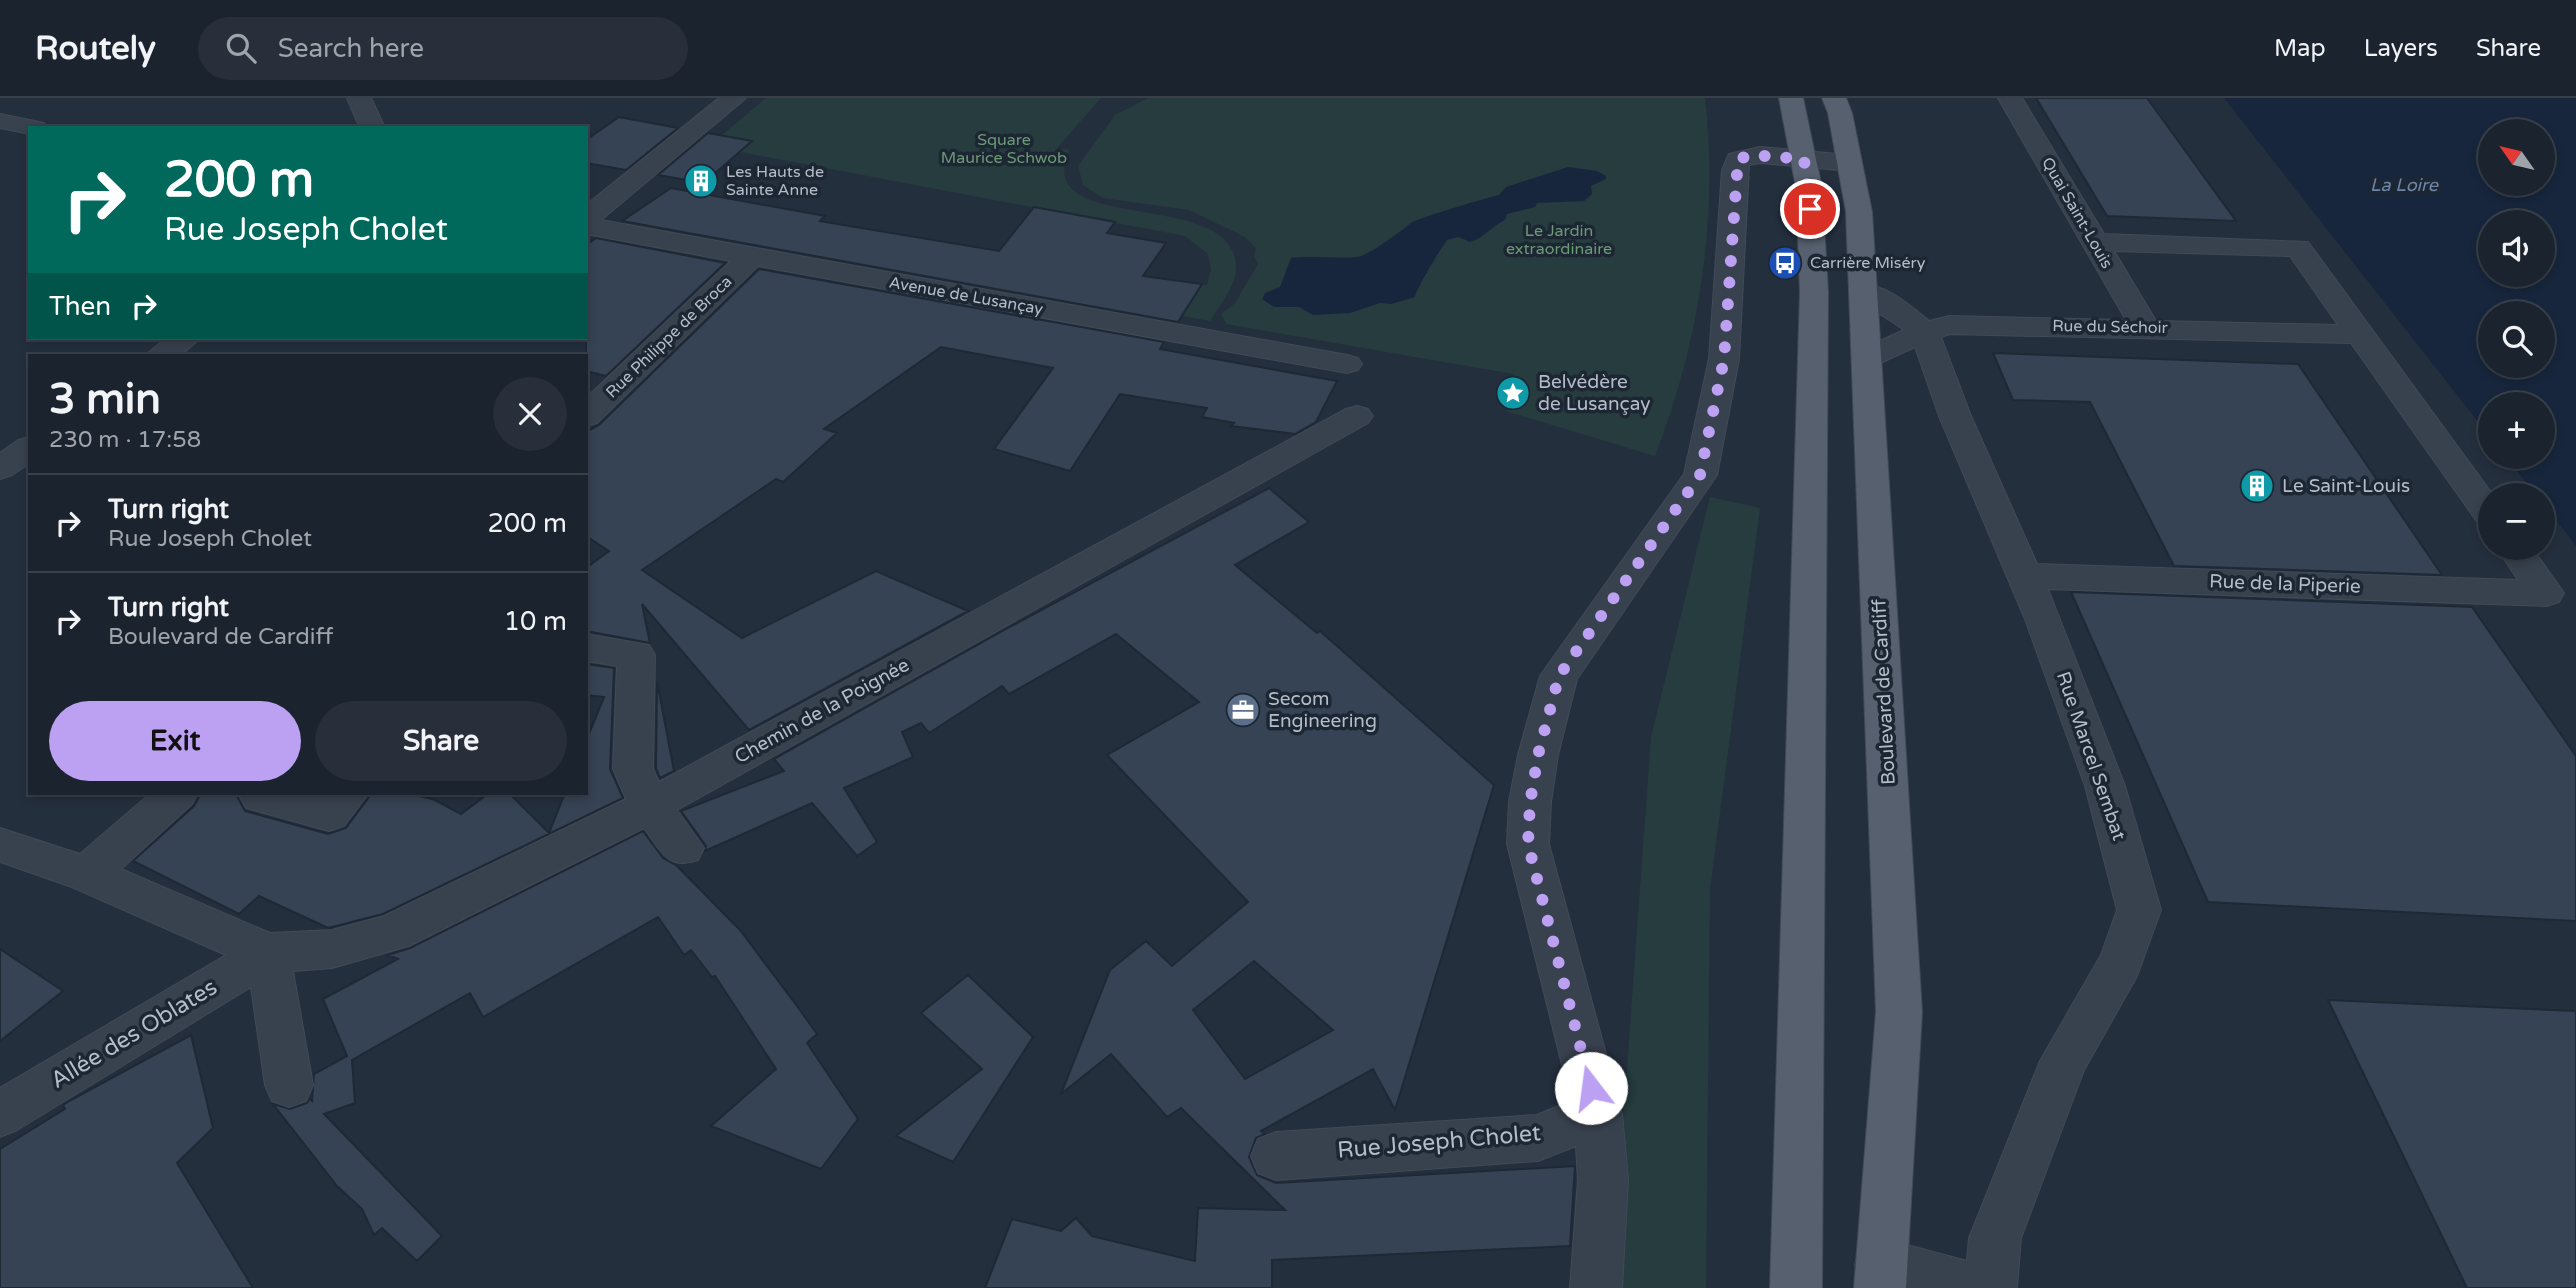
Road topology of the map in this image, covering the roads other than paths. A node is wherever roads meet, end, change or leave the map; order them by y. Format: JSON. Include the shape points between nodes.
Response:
{"nodes":[{"id":1,"x":359,"y":98,"type":"edge"},
{"id":2,"x":734,"y":98,"type":"edge"},
{"id":3,"x":1791,"y":98,"type":"edge"},
{"id":4,"x":1834,"y":98,"type":"edge"},
{"id":5,"x":2010,"y":98,"type":"edge"},
{"id":6,"x":0,"y":121,"type":"edge"},
{"id":7,"x":372,"y":126,"type":"edge"},
{"id":8,"x":28,"y":127,"type":"edge"},
{"id":9,"x":1804,"y":159,"type":"junction"},
{"id":10,"x":1849,"y":163,"type":"junction"},
{"id":11,"x":588,"y":217,"type":"edge"},
{"id":12,"x":588,"y":226,"type":"edge"},
{"id":13,"x":2093,"y":242,"type":"junction"},
{"id":14,"x":751,"y":257,"type":"junction"},
{"id":15,"x":1864,"y":292,"type":"junction"},
{"id":16,"x":2145,"y":327,"type":"junction"},
{"id":17,"x":1924,"y":332,"type":"junction"},
{"id":18,"x":2360,"y":334,"type":"junction"},
{"id":19,"x":183,"y":340,"type":"edge"},
{"id":20,"x":1814,"y":352,"type":"junction"},
{"id":21,"x":162,"y":354,"type":"edge"},
{"id":22,"x":1867,"y":358,"type":"junction"},
{"id":23,"x":1347,"y":364,"type":"dead end"},
{"id":24,"x":588,"y":414,"type":"edge"},
{"id":25,"x":1357,"y":416,"type":"dead end"},
{"id":26,"x":28,"y":448,"type":"edge"},
{"id":27,"x":0,"y":468,"type":"edge"},
{"id":28,"x":2478,"y":498,"type":"edge"},
{"id":29,"x":2523,"y":560,"type":"edge"},
{"id":30,"x":2024,"y":576,"type":"junction"},
{"id":31,"x":588,"y":647,"type":"edge"},
{"id":32,"x":176,"y":795,"type":"edge"},
{"id":33,"x":263,"y":795,"type":"edge"},
{"id":34,"x":347,"y":795,"type":"edge"},
{"id":35,"x":650,"y":806,"type":"junction"},
{"id":36,"x":0,"y":845,"type":"edge"},
{"id":37,"x":683,"y":848,"type":"dead end"},
{"id":38,"x":87,"y":874,"type":"junction"},
{"id":39,"x":268,"y":953,"type":"junction"},
{"id":40,"x":289,"y":1085,"type":"dead end"},
{"id":41,"x":0,"y":1114,"type":"edge"},
{"id":42,"x":1598,"y":1114,"type":"junction"},
{"id":43,"x":1276,"y":1156,"type":"dead end"},
{"id":44,"x":1881,"y":1276,"type":"edge"},
{"id":45,"x":1596,"y":1288,"type":"edge"},
{"id":46,"x":1796,"y":1288,"type":"edge"},
{"id":47,"x":1968,"y":1288,"type":"edge"},
{"id":48,"x":1991,"y":1288,"type":"edge"}],
"edges":[{"from":1,"to":7,"type":"street"},
{"from":2,"to":11,"type":"street"},
{"from":3,"to":9,"type":"main road"},
{"from":4,"to":10,"type":"main road","name":"Boulevard de Cardiff"},
{"from":5,"to":13,"type":"street","name":"Quai Saint-Louis"},
{"from":6,"to":8,"type":"street"},
{"from":9,"to":10,"type":"street"},
{"from":9,"to":20,"type":"main road"},
{"from":9,"to":42,"type":"street","via":[[1752,155],[1738,159],[1724,359],[1700,475],[1559,676],[1538,755],[1528,844]]},
{"from":10,"to":15,"type":"main road","name":"Boulevard de Cardiff","via":[[1859,212]]},
{"from":12,"to":14,"type":"street","name":"Avenue de Lusançay"},
{"from":13,"to":16,"type":"street","name":"Quai Saint-Louis"},
{"from":13,"to":18,"type":"street","via":[[2298,248]]},
{"from":14,"to":23,"type":"street","name":"Avenue de Lusançay"},
{"from":14,"to":24,"type":"street","name":"Rue Philippe de Broca"},
{"from":15,"to":17,"type":"street","name":"Rue Marcel Sembat","via":[[1897,309]]},
{"from":15,"to":22,"type":"main road","name":"Boulevard de Cardiff"},
{"from":16,"to":17,"type":"street","name":"Rue du Séchoir","via":[[1949,325]]},
{"from":16,"to":18,"type":"street","name":"Rue du Séchoir"},
{"from":17,"to":22,"type":"street","name":"Rue du Séchoir"},
{"from":17,"to":30,"type":"street","name":"Rue Marcel Sembat"},
{"from":18,"to":28,"type":"street"},
{"from":19,"to":21,"type":"street"},
{"from":20,"to":22,"type":"main road"},
{"from":20,"to":46,"type":"main road"},
{"from":22,"to":44,"type":"main road","name":"Boulevard de Cardiff","via":[[1899,1012]]},
{"from":25,"to":35,"type":"street","name":"Chemin de la Poignée"},
{"from":26,"to":27,"type":"street"},
{"from":29,"to":30,"type":"street","name":"Rue de la Piperie","via":[[2546,593]]},
{"from":30,"to":48,"type":"street","name":"Rue Marcel Sembat","via":[[2105,786],[2138,910],[2121,962],[2064,1061],[1995,1238]]},
{"from":31,"to":35,"type":"street","via":[[636,655],[632,769]]},
{"from":32,"to":38,"type":"street"},
{"from":33,"to":34,"type":"street","via":[[330,814]]},
{"from":35,"to":37,"type":"street"},
{"from":35,"to":39,"type":"street","name":"Chemin de la Poignée","via":[[393,933],[332,948]]},
{"from":36,"to":38,"type":"street"},
{"from":38,"to":39,"type":"street"},
{"from":39,"to":40,"type":"street"},
{"from":39,"to":41,"type":"street","name":"Allée des Oblates"},
{"from":42,"to":43,"type":"street","name":"Rue Joseph Cholet","via":[[1538,1138]]},
{"from":42,"to":45,"type":"street","via":[[1603,1180]]},
{"from":44,"to":47,"type":"street"}]}
